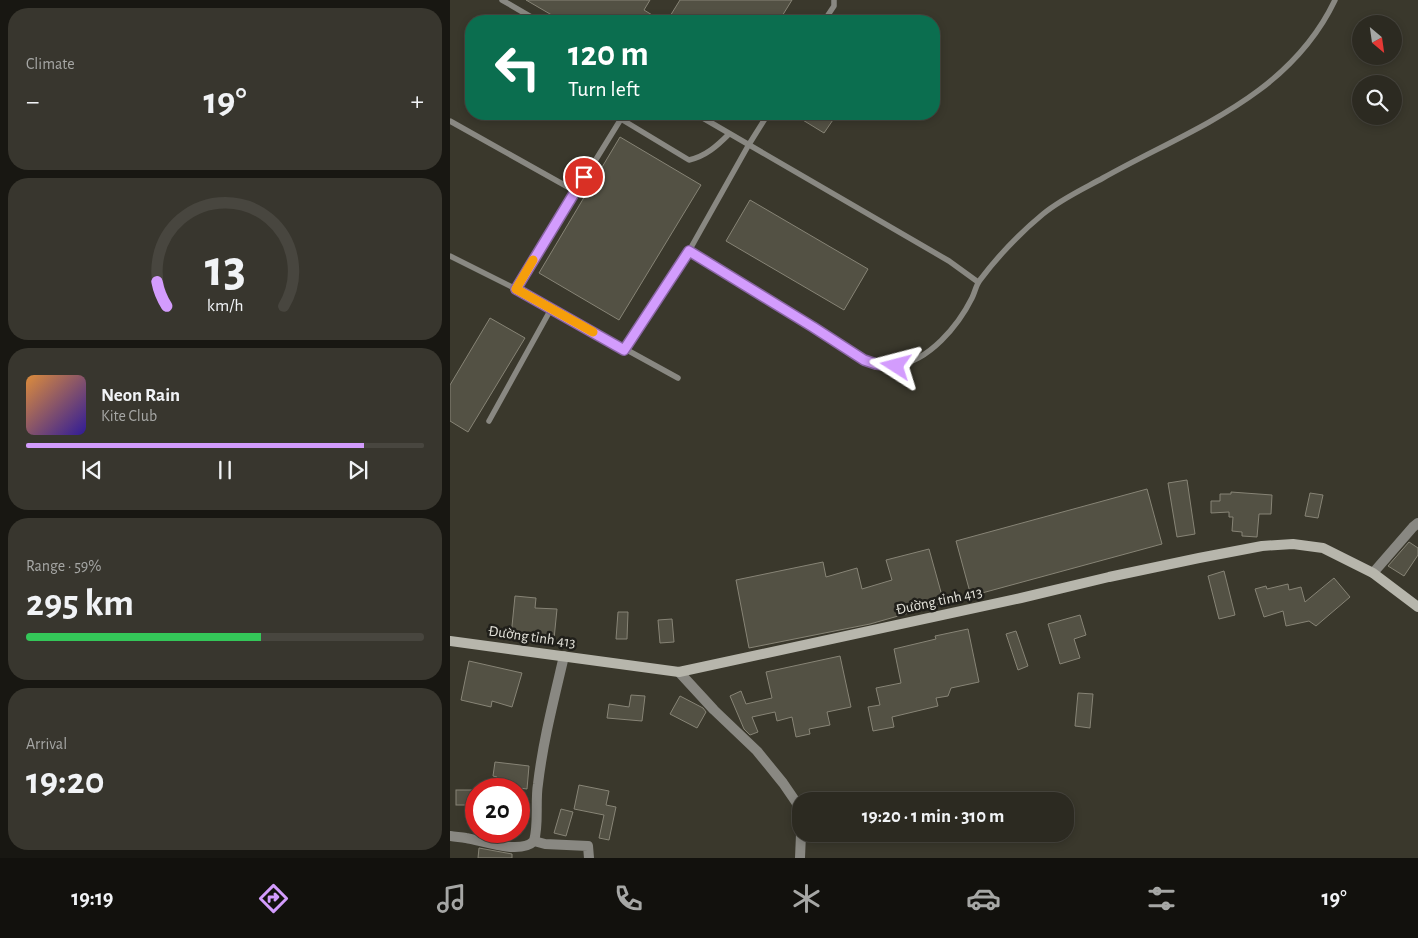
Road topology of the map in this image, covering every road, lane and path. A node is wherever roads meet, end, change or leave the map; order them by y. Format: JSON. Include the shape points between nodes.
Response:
{"nodes":[{"id":1,"x":502,"y":0,"type":"edge"},
{"id":2,"x":834,"y":0,"type":"edge"},
{"id":3,"x":1335,"y":0,"type":"edge"},
{"id":4,"x":528,"y":15,"type":"edge"},
{"id":5,"x":828,"y":15,"type":"edge"},
{"id":6,"x":620,"y":120,"type":"edge"},
{"id":7,"x":629,"y":120,"type":"edge"},
{"id":8,"x":706,"y":120,"type":"edge"},
{"id":9,"x":764,"y":120,"type":"edge"},
{"id":10,"x":450,"y":121,"type":"edge"},
{"id":11,"x":729,"y":134,"type":"junction"},
{"id":12,"x":748,"y":146,"type":"junction"},
{"id":13,"x":575,"y":192,"type":"junction"},
{"id":14,"x":689,"y":251,"type":"junction"},
{"id":15,"x":450,"y":256,"type":"edge"},
{"id":16,"x":978,"y":282,"type":"junction"},
{"id":17,"x":516,"y":289,"type":"junction"},
{"id":18,"x":551,"y":309,"type":"junction"},
{"id":19,"x":624,"y":350,"type":"junction"},
{"id":20,"x":678,"y":378,"type":"dead end"},
{"id":21,"x":489,"y":421,"type":"dead end"},
{"id":22,"x":1418,"y":523,"type":"edge"},
{"id":23,"x":1373,"y":572,"type":"junction"},
{"id":24,"x":1418,"y":607,"type":"edge"},
{"id":25,"x":450,"y":641,"type":"edge"},
{"id":26,"x":564,"y":656,"type":"junction"},
{"id":27,"x":679,"y":672,"type":"junction"},
{"id":28,"x":792,"y":796,"type":"edge"},
{"id":29,"x":450,"y":836,"type":"edge"},
{"id":30,"x":534,"y":841,"type":"junction"},
{"id":31,"x":801,"y":842,"type":"edge"},
{"id":32,"x":589,"y":858,"type":"edge"},
{"id":33,"x":800,"y":858,"type":"edge"}],
"edges":[{"from":1,"to":4,"type":"lane"},
{"from":2,"to":5,"type":"lane"},
{"from":3,"to":16,"type":"lane","via":[[1306,46],[1273,80],[1231,110],[1057,204],[1006,249]]},
{"from":6,"to":13,"type":"lane"},
{"from":7,"to":11,"type":"lane","via":[[689,160],[708,153]]},
{"from":8,"to":11,"type":"lane"},
{"from":9,"to":12,"type":"lane"},
{"from":10,"to":13,"type":"lane"},
{"from":11,"to":12,"type":"lane"},
{"from":12,"to":14,"type":"lane"},
{"from":12,"to":16,"type":"lane","via":[[949,261]]},
{"from":13,"to":17,"type":"lane"},
{"from":14,"to":16,"type":"lane","via":[[864,360],[876,364],[896,366],[926,354],[959,320]]},
{"from":14,"to":19,"type":"lane"},
{"from":15,"to":17,"type":"lane"},
{"from":17,"to":18,"type":"lane"},
{"from":18,"to":19,"type":"lane"},
{"from":18,"to":21,"type":"lane"},
{"from":19,"to":20,"type":"lane"},
{"from":22,"to":23,"type":"street"},
{"from":23,"to":24,"type":"main road","name":"Đường tỉnh 413"},
{"from":23,"to":27,"type":"main road","name":"Đường tỉnh 413","via":[[1322,548],[1292,544],[1262,546]]},
{"from":25,"to":26,"type":"main road","name":"Đường tỉnh 413"},
{"from":26,"to":27,"type":"main road","name":"Đường tỉnh 413"},
{"from":26,"to":30,"type":"street","via":[[539,771]]},
{"from":27,"to":28,"type":"street","via":[[758,751]]},
{"from":29,"to":30,"type":"street","via":[[506,847],[528,846]]},
{"from":30,"to":32,"type":"street","via":[[588,846]]},
{"from":31,"to":33,"type":"street"}]}
